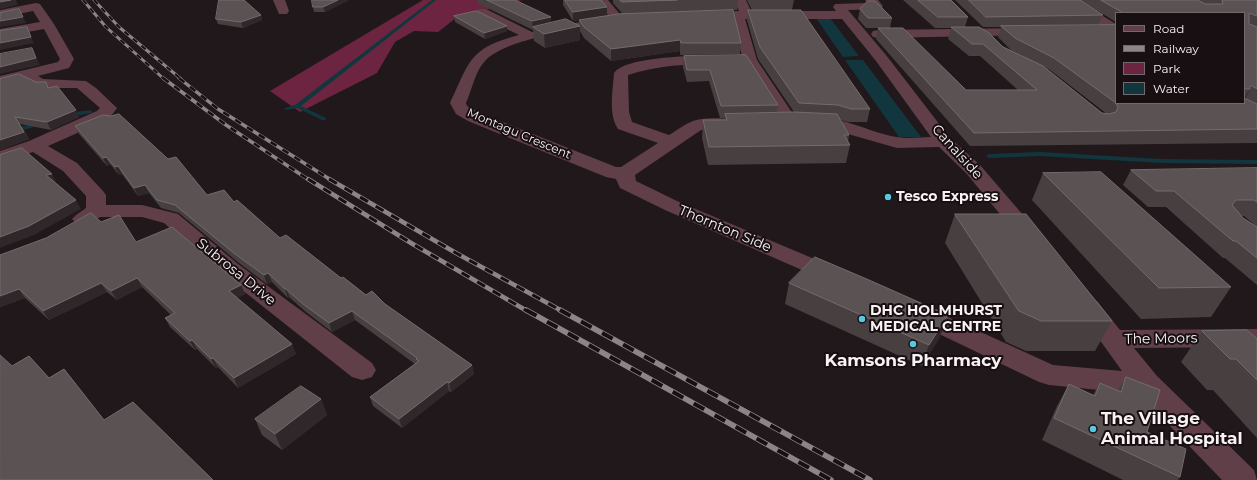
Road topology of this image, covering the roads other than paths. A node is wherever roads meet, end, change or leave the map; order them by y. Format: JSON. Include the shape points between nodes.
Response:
{"nodes":[{"id":1,"x":602,"y":0,"type":"edge"},
{"id":2,"x":740,"y":0,"type":"edge"},
{"id":3,"x":871,"y":0,"type":"edge"},
{"id":4,"x":1069,"y":0,"type":"edge"},
{"id":5,"x":482,"y":12,"type":"edge"},
{"id":6,"x":0,"y":14,"type":"edge"},
{"id":7,"x":742,"y":15,"type":"junction"},
{"id":8,"x":694,"y":16,"type":"edge"},
{"id":9,"x":846,"y":16,"type":"junction"},
{"id":10,"x":634,"y":18,"type":"edge"},
{"id":11,"x":618,"y":19,"type":"junction"},
{"id":12,"x":968,"y":22,"type":"edge"},
{"id":13,"x":48,"y":24,"type":"junction"},
{"id":14,"x":1093,"y":32,"type":"edge"},
{"id":15,"x":0,"y":33,"type":"edge"},
{"id":16,"x":1114,"y":34,"type":"edge"},
{"id":17,"x":1039,"y":36,"type":"edge"},
{"id":18,"x":863,"y":37,"type":"junction"},
{"id":19,"x":524,"y":38,"type":"junction"},
{"id":20,"x":989,"y":39,"type":"junction"},
{"id":21,"x":750,"y":60,"type":"junction"},
{"id":22,"x":25,"y":75,"type":"junction"},
{"id":23,"x":0,"y":82,"type":"edge"},
{"id":24,"x":791,"y":123,"type":"junction"},
{"id":25,"x":671,"y":142,"type":"junction"},
{"id":26,"x":944,"y":142,"type":"junction"},
{"id":27,"x":35,"y":145,"type":"junction"},
{"id":28,"x":0,"y":156,"type":"edge"},
{"id":29,"x":625,"y":173,"type":"junction"},
{"id":30,"x":96,"y":211,"type":"junction"},
{"id":31,"x":70,"y":226,"type":"edge"},
{"id":32,"x":1046,"y":256,"type":"edge"},
{"id":33,"x":852,"y":284,"type":"edge"},
{"id":34,"x":1075,"y":292,"type":"edge"},
{"id":35,"x":900,"y":305,"type":"edge"},
{"id":36,"x":1257,"y":338,"type":"edge"},
{"id":37,"x":1114,"y":339,"type":"junction"},
{"id":38,"x":362,"y":370,"type":"dead end"},
{"id":39,"x":1148,"y":384,"type":"junction"},
{"id":40,"x":1243,"y":480,"type":"edge"}],
"edges":[{"from":1,"to":11,"type":"street"},
{"from":2,"to":7,"type":"street"},
{"from":3,"to":9,"type":"street","via":[[877,6],[839,7]]},
{"from":4,"to":16,"type":"street"},
{"from":5,"to":19,"type":"street"},
{"from":6,"to":13,"type":"street","via":[[36,7]]},
{"from":7,"to":8,"type":"street"},
{"from":7,"to":9,"type":"street"},
{"from":7,"to":21,"type":"street"},
{"from":9,"to":18,"type":"street","name":"Canalside"},
{"from":10,"to":11,"type":"street"},
{"from":11,"to":19,"type":"street"},
{"from":12,"to":20,"type":"street"},
{"from":13,"to":15,"type":"street"},
{"from":13,"to":22,"type":"street","via":[[67,58],[64,65]]},
{"from":14,"to":16,"type":"street"},
{"from":17,"to":20,"type":"street"},
{"from":18,"to":20,"type":"street"},
{"from":18,"to":26,"type":"street","name":"Canalside","via":[[882,58]]},
{"from":19,"to":29,"type":"street","name":"Montagu Crescent","via":[[486,52],[479,59],[458,103],[459,108],[463,112],[613,173]]},
{"from":21,"to":24,"type":"street"},
{"from":21,"to":25,"type":"street","via":[[682,60],[621,74],[624,124]]},
{"from":22,"to":23,"type":"street"},
{"from":22,"to":27,"type":"street","via":[[40,83],[81,84],[109,108],[103,114]]},
{"from":24,"to":25,"type":"street","via":[[697,125]]},
{"from":24,"to":26,"type":"street","via":[[835,125],[897,143]]},
{"from":25,"to":29,"type":"street"},
{"from":26,"to":32,"type":"street","name":"Canalside","via":[[973,169]]},
{"from":27,"to":28,"type":"street"},
{"from":27,"to":30,"type":"street","via":[[70,167],[96,195]]},
{"from":29,"to":33,"type":"street","name":"Thornton Side","via":[[627,184]]},
{"from":30,"to":31,"type":"street","name":"Subrosa Drive"},
{"from":30,"to":38,"type":"street","name":"Subrosa Drive","via":[[142,211],[171,218],[230,269]]},
{"from":34,"to":37,"type":"street"},
{"from":35,"to":39,"type":"street","via":[[1049,375]]},
{"from":36,"to":37,"type":"street","name":"The Moors"},
{"from":37,"to":39,"type":"street"},
{"from":39,"to":40,"type":"street"}]}
